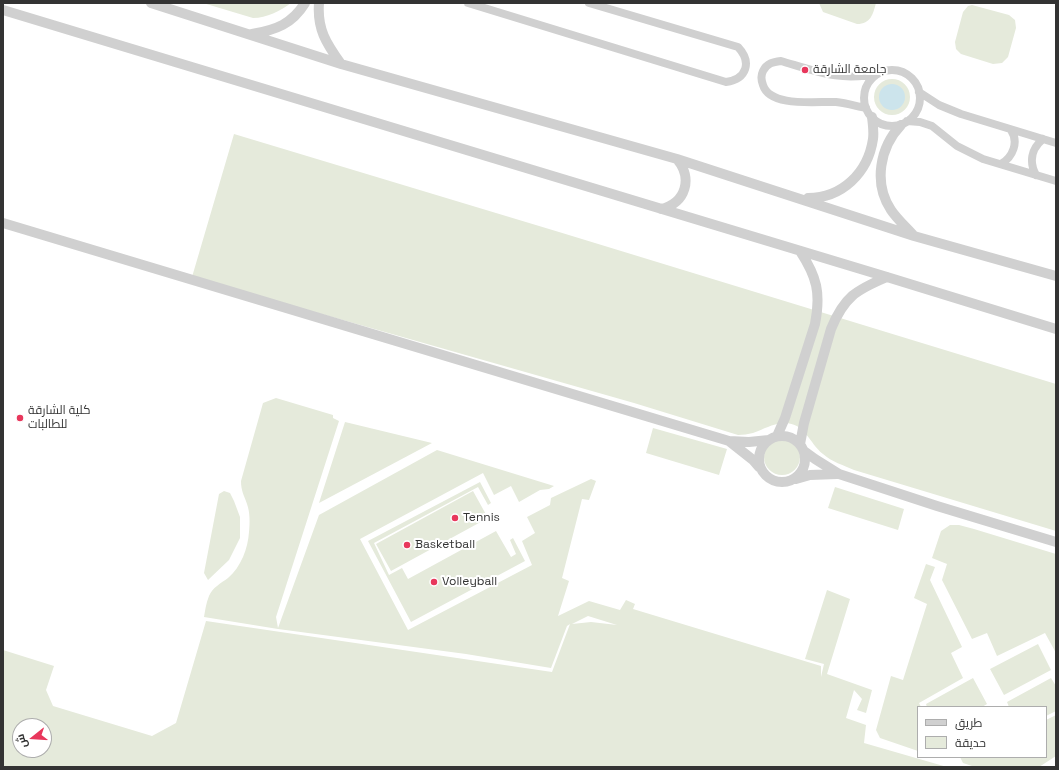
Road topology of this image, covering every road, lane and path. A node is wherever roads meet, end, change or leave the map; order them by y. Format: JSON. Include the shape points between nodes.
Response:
{"nodes":[{"id":1,"x":151,"y":3,"type":"edge"},
{"id":2,"x":319,"y":3,"type":"edge"},
{"id":3,"x":468,"y":3,"type":"edge"},
{"id":4,"x":590,"y":3,"type":"edge"},
{"id":5,"x":303,"y":7,"type":"edge"},
{"id":6,"x":3,"y":10,"type":"edge"},
{"id":7,"x":318,"y":16,"type":"junction"},
{"id":8,"x":250,"y":34,"type":"junction"},
{"id":9,"x":341,"y":64,"type":"junction"},
{"id":10,"x":880,"y":73,"type":"junction"},
{"id":11,"x":919,"y":92,"type":"junction"},
{"id":12,"x":866,"y":108,"type":"junction"},
{"id":13,"x":872,"y":117,"type":"junction"},
{"id":14,"x":904,"y":123,"type":"junction"},
{"id":15,"x":1011,"y":130,"type":"junction"},
{"id":16,"x":1043,"y":139,"type":"junction"},
{"id":17,"x":1056,"y":143,"type":"edge"},
{"id":18,"x":677,"y":159,"type":"junction"},
{"id":19,"x":1001,"y":164,"type":"junction"},
{"id":20,"x":864,"y":166,"type":"junction"},
{"id":21,"x":880,"y":170,"type":"junction"},
{"id":22,"x":1036,"y":175,"type":"junction"},
{"id":23,"x":1056,"y":181,"type":"edge"},
{"id":24,"x":799,"y":198,"type":"junction"},
{"id":25,"x":661,"y":209,"type":"junction"},
{"id":26,"x":3,"y":223,"type":"edge"},
{"id":27,"x":914,"y":236,"type":"junction"},
{"id":28,"x":800,"y":251,"type":"junction"},
{"id":29,"x":887,"y":276,"type":"junction"},
{"id":30,"x":1056,"y":276,"type":"edge"},
{"id":31,"x":815,"y":324,"type":"junction"},
{"id":32,"x":831,"y":329,"type":"junction"},
{"id":33,"x":1056,"y":329,"type":"edge"},
{"id":34,"x":773,"y":438,"type":"junction"},
{"id":35,"x":729,"y":441,"type":"junction"},
{"id":36,"x":802,"y":448,"type":"junction"},
{"id":37,"x":759,"y":467,"type":"junction"},
{"id":38,"x":839,"y":474,"type":"junction"},
{"id":39,"x":796,"y":479,"type":"junction"},
{"id":40,"x":1056,"y":542,"type":"edge"}],
"edges":[{"from":1,"to":8,"type":"street"},
{"from":2,"to":7,"type":"street"},
{"from":3,"to":4,"type":"street","via":[[726,82],[734,81],[746,69],[746,61],[738,47]]},
{"from":5,"to":7,"type":"street"},
{"from":5,"to":8,"type":"street","via":[[281,26],[270,31]]},
{"from":6,"to":25,"type":"street"},
{"from":7,"to":9,"type":"street","via":[[324,39]]},
{"from":8,"to":9,"type":"street"},
{"from":9,"to":18,"type":"street"},
{"from":10,"to":11,"type":"street","via":[[892,70],[904,73],[913,81]]},
{"from":10,"to":12,"type":"street","via":[[866,88]]},
{"from":10,"to":12,"type":"street","via":[[851,78],[781,61],[772,62],[762,73],[764,88],[778,98],[800,102],[837,102]]},
{"from":11,"to":14,"type":"street","via":[[919,105],[913,117]]},
{"from":11,"to":15,"type":"street","via":[[953,111]]},
{"from":12,"to":13,"type":"street"},
{"from":13,"to":14,"type":"street","via":[[886,125]]},
{"from":13,"to":20,"type":"street","via":[[873,140]]},
{"from":14,"to":19,"type":"street","via":[[920,122],[932,126],[966,151]]},
{"from":14,"to":21,"type":"street","via":[[896,130],[888,144]]},
{"from":15,"to":16,"type":"street"},
{"from":15,"to":19,"type":"street","via":[[1014,149],[1009,158]]},
{"from":16,"to":17,"type":"street"},
{"from":16,"to":22,"type":"street","via":[[1035,148],[1032,159]]},
{"from":18,"to":24,"type":"street"},
{"from":18,"to":25,"type":"street","via":[[684,170],[685,189],[673,204]]},
{"from":19,"to":22,"type":"street"},
{"from":20,"to":21,"type":"street","via":[[873,166]]},
{"from":20,"to":24,"type":"street","via":[[850,184],[841,190],[820,198]]},
{"from":21,"to":27,"type":"street","via":[[881,184],[891,210]]},
{"from":22,"to":23,"type":"street"},
{"from":24,"to":27,"type":"street"},
{"from":25,"to":28,"type":"street"},
{"from":26,"to":35,"type":"street"},
{"from":27,"to":30,"type":"street"},
{"from":28,"to":29,"type":"street"},
{"from":28,"to":31,"type":"street","via":[[809,264],[816,284],[818,309]]},
{"from":29,"to":32,"type":"street","via":[[864,286],[847,300]]},
{"from":29,"to":33,"type":"street"},
{"from":31,"to":32,"type":"street"},
{"from":31,"to":34,"type":"street","via":[[785,418]]},
{"from":32,"to":36,"type":"street","via":[[804,423]]},
{"from":34,"to":35,"type":"street","via":[[749,442]]},
{"from":34,"to":36,"type":"street","via":[[789,437]]},
{"from":34,"to":37,"type":"street","via":[[763,445],[759,452]]},
{"from":35,"to":37,"type":"street"},
{"from":36,"to":38,"type":"street"},
{"from":36,"to":39,"type":"street","via":[[804,466]]},
{"from":37,"to":39,"type":"street","via":[[770,480],[779,483]]},
{"from":38,"to":39,"type":"street","via":[[810,475]]},
{"from":38,"to":40,"type":"street"}]}
